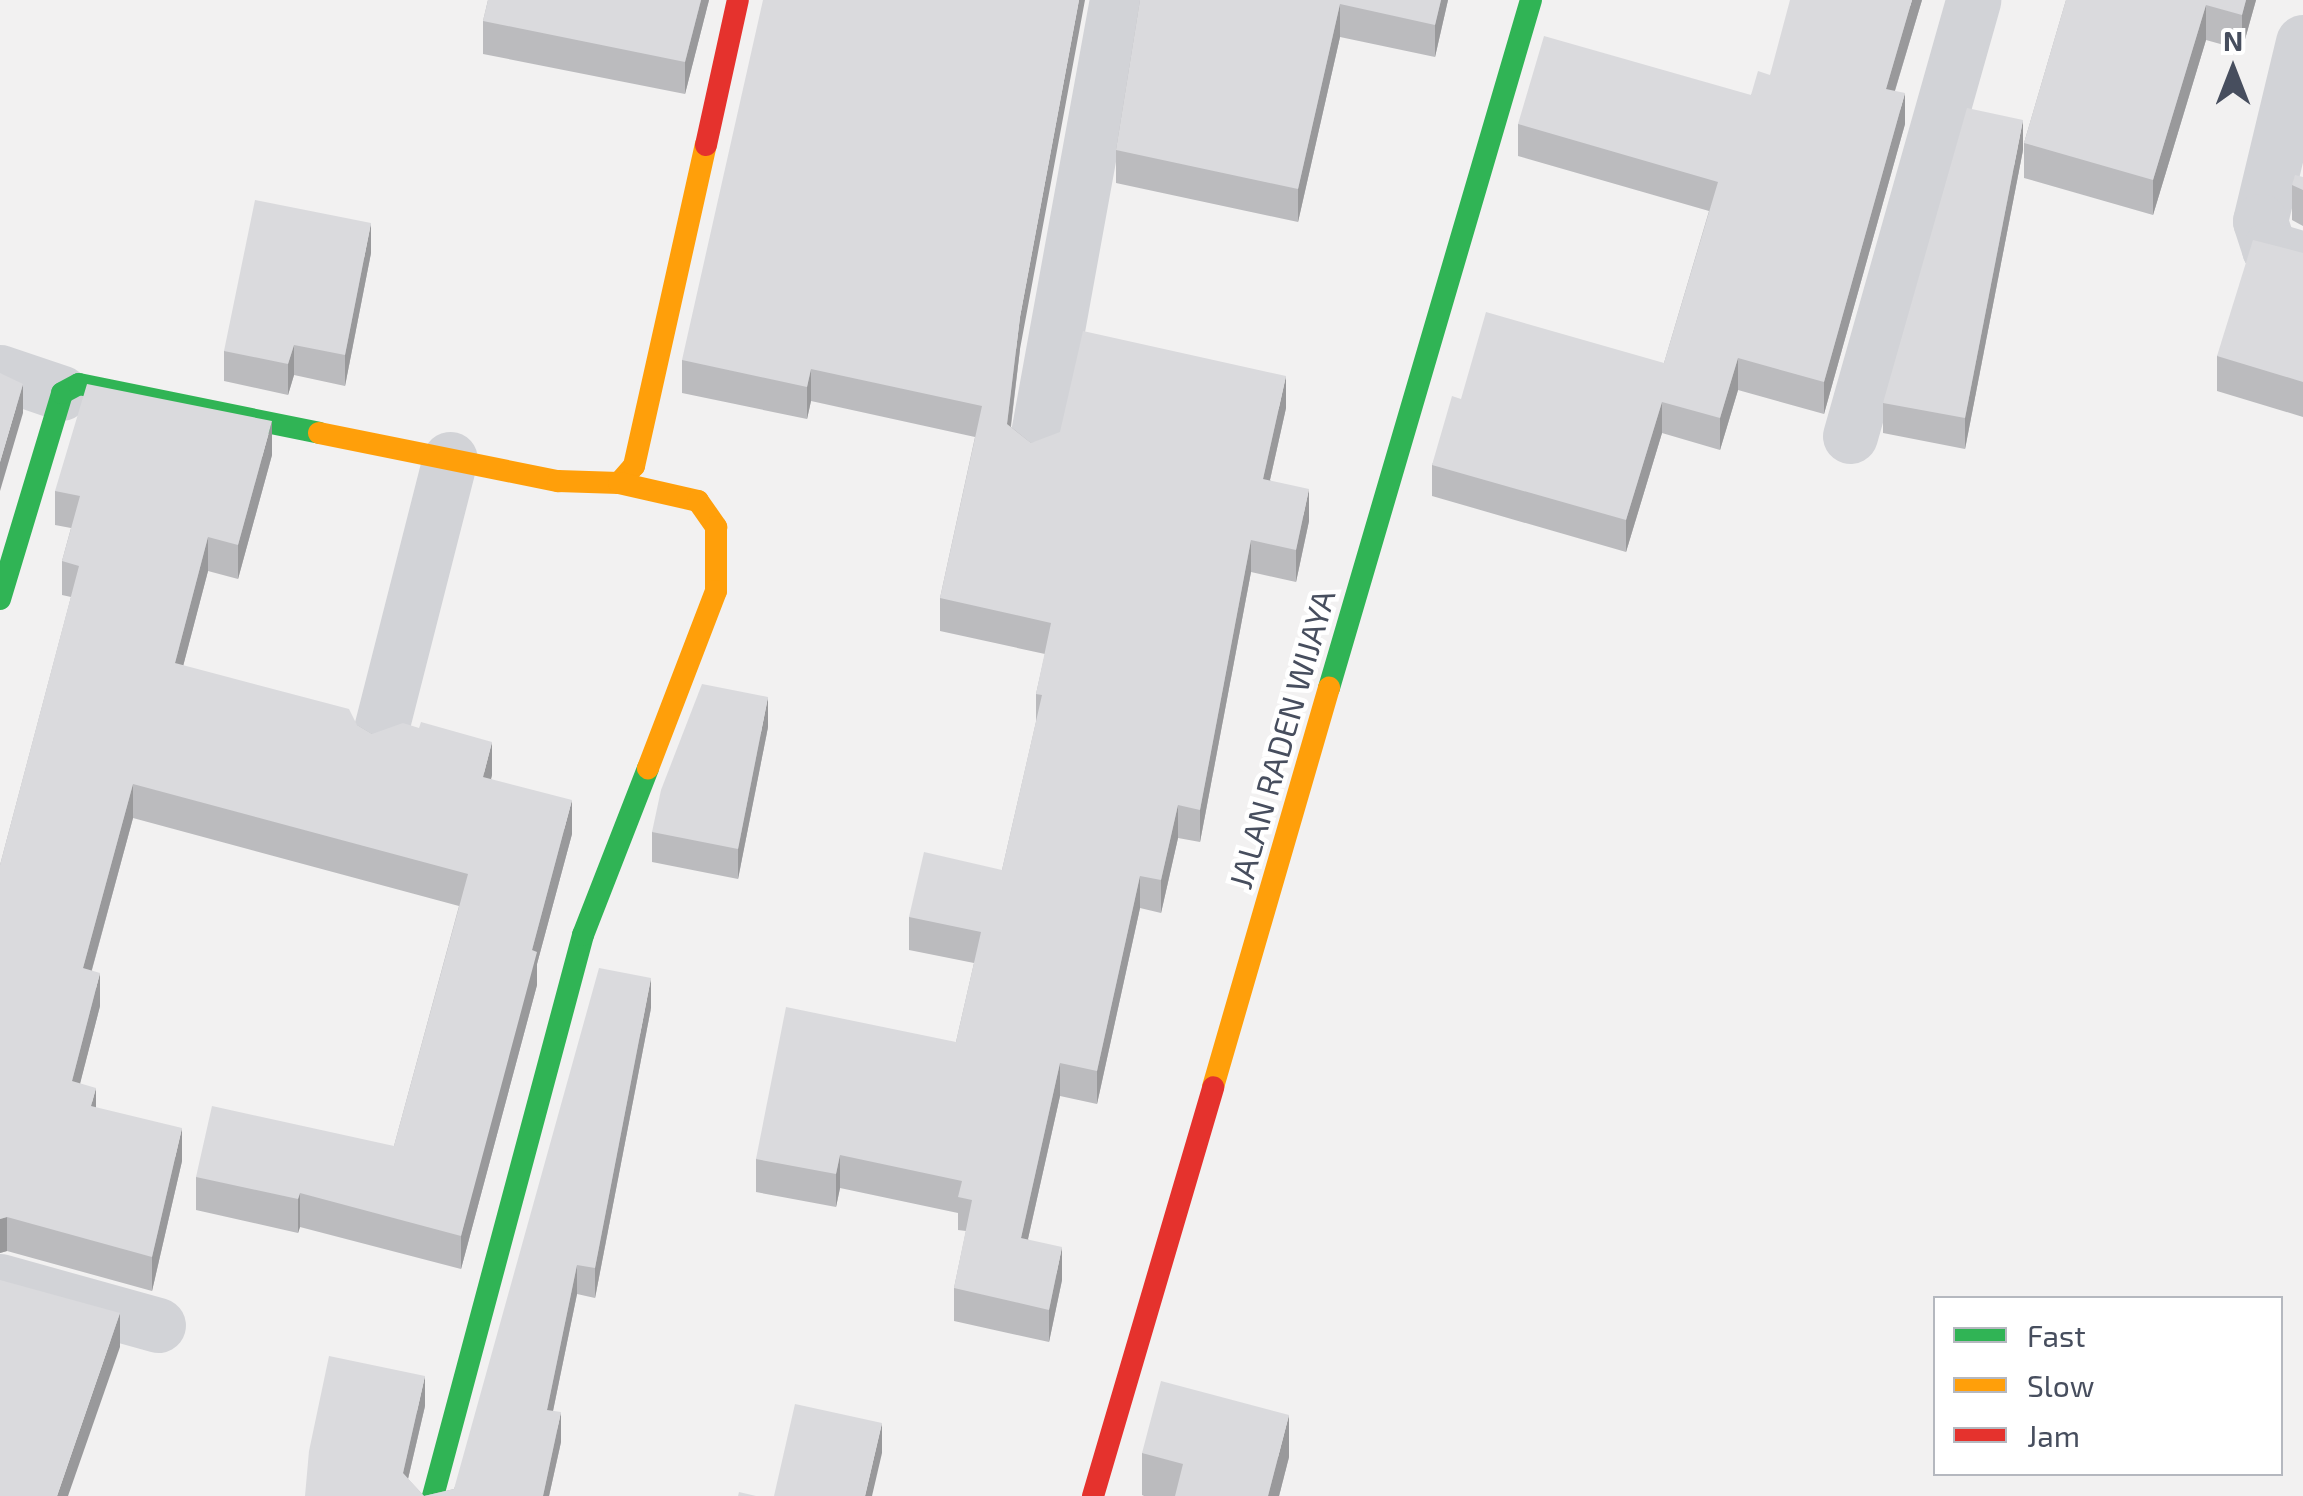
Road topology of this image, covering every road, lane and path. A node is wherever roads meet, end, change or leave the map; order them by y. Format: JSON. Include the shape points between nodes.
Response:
{"nodes":[{"id":1,"x":738,"y":0,"type":"edge"},
{"id":2,"x":1118,"y":0,"type":"edge"},
{"id":3,"x":1531,"y":0,"type":"edge"},
{"id":4,"x":1974,"y":0,"type":"edge"},
{"id":5,"x":2303,"y":42,"type":"edge"},
{"id":6,"x":2303,"y":260,"type":"edge"},
{"id":7,"x":0,"y":372,"type":"edge"},
{"id":8,"x":62,"y":393,"type":"junction"},
{"id":9,"x":1850,"y":436,"type":"dead end"},
{"id":10,"x":1036,"y":445,"type":"edge"},
{"id":11,"x":450,"y":460,"type":"junction"},
{"id":12,"x":618,"y":483,"type":"junction"},
{"id":13,"x":0,"y":599,"type":"edge"},
{"id":14,"x":380,"y":737,"type":"edge"},
{"id":15,"x":0,"y":1282,"type":"edge"},
{"id":16,"x":158,"y":1325,"type":"dead end"},
{"id":17,"x":432,"y":1496,"type":"edge"},
{"id":18,"x":1092,"y":1496,"type":"edge"}],
"edges":[{"from":1,"to":12,"type":"main road","via":[[634,466]]},
{"from":2,"to":10,"type":"street"},
{"from":3,"to":18,"type":"main road","name":"JALAN RADEN WIJAYA"},
{"from":4,"to":9,"type":"street"},
{"from":5,"to":6,"type":"street","via":[[2260,221],[2269,249]]},
{"from":7,"to":8,"type":"street"},
{"from":8,"to":11,"type":"main road","via":[[79,384],[123,388]]},
{"from":8,"to":13,"type":"main road"},
{"from":11,"to":12,"type":"main road","via":[[558,481]]},
{"from":11,"to":14,"type":"street"},
{"from":12,"to":17,"type":"main road","via":[[698,501],[716,527],[716,591],[583,934]]},
{"from":15,"to":16,"type":"street"}]}
